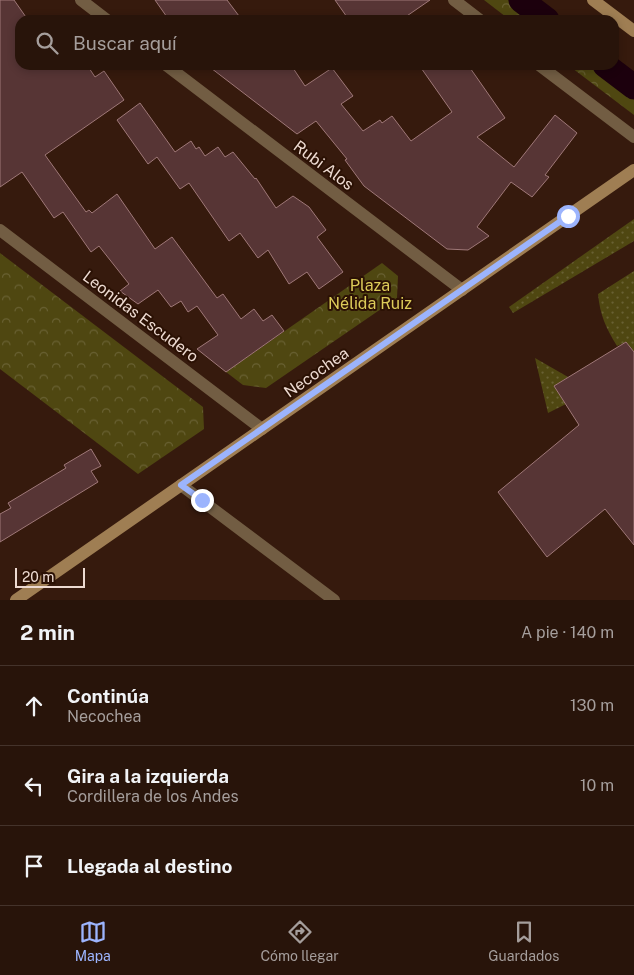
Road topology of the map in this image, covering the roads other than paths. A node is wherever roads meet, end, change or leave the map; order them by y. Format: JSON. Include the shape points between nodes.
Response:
{"nodes":[{"id":1,"x":81,"y":0,"type":"edge"},
{"id":2,"x":454,"y":0,"type":"edge"},
{"id":3,"x":593,"y":0,"type":"edge"},
{"id":4,"x":100,"y":15,"type":"edge"},
{"id":5,"x":474,"y":15,"type":"edge"},
{"id":6,"x":613,"y":15,"type":"edge"},
{"id":7,"x":619,"y":20,"type":"edge"},
{"id":8,"x":634,"y":31,"type":"edge"},
{"id":9,"x":173,"y":70,"type":"edge"},
{"id":10,"x":546,"y":70,"type":"edge"},
{"id":11,"x":634,"y":137,"type":"edge"},
{"id":12,"x":634,"y":170,"type":"edge"},
{"id":13,"x":0,"y":230,"type":"edge"},
{"id":14,"x":462,"y":290,"type":"junction"},
{"id":15,"x":262,"y":428,"type":"junction"},
{"id":16,"x":181,"y":485,"type":"junction"},
{"id":17,"x":16,"y":600,"type":"edge"},
{"id":18,"x":334,"y":600,"type":"edge"}],
"edges":[{"from":1,"to":4,"type":"street"},
{"from":2,"to":5,"type":"street"},
{"from":3,"to":6,"type":"main road"},
{"from":7,"to":8,"type":"main road"},
{"from":9,"to":14,"type":"street","name":"Rubi Alos"},
{"from":10,"to":11,"type":"street"},
{"from":12,"to":14,"type":"main road","name":"Necochea"},
{"from":13,"to":15,"type":"street","name":"Leonidas Escudero"},
{"from":14,"to":15,"type":"main road","name":"Necochea"},
{"from":15,"to":16,"type":"main road","name":"Necochea"},
{"from":16,"to":17,"type":"main road","name":"Necochea"},
{"from":16,"to":18,"type":"street"}]}
